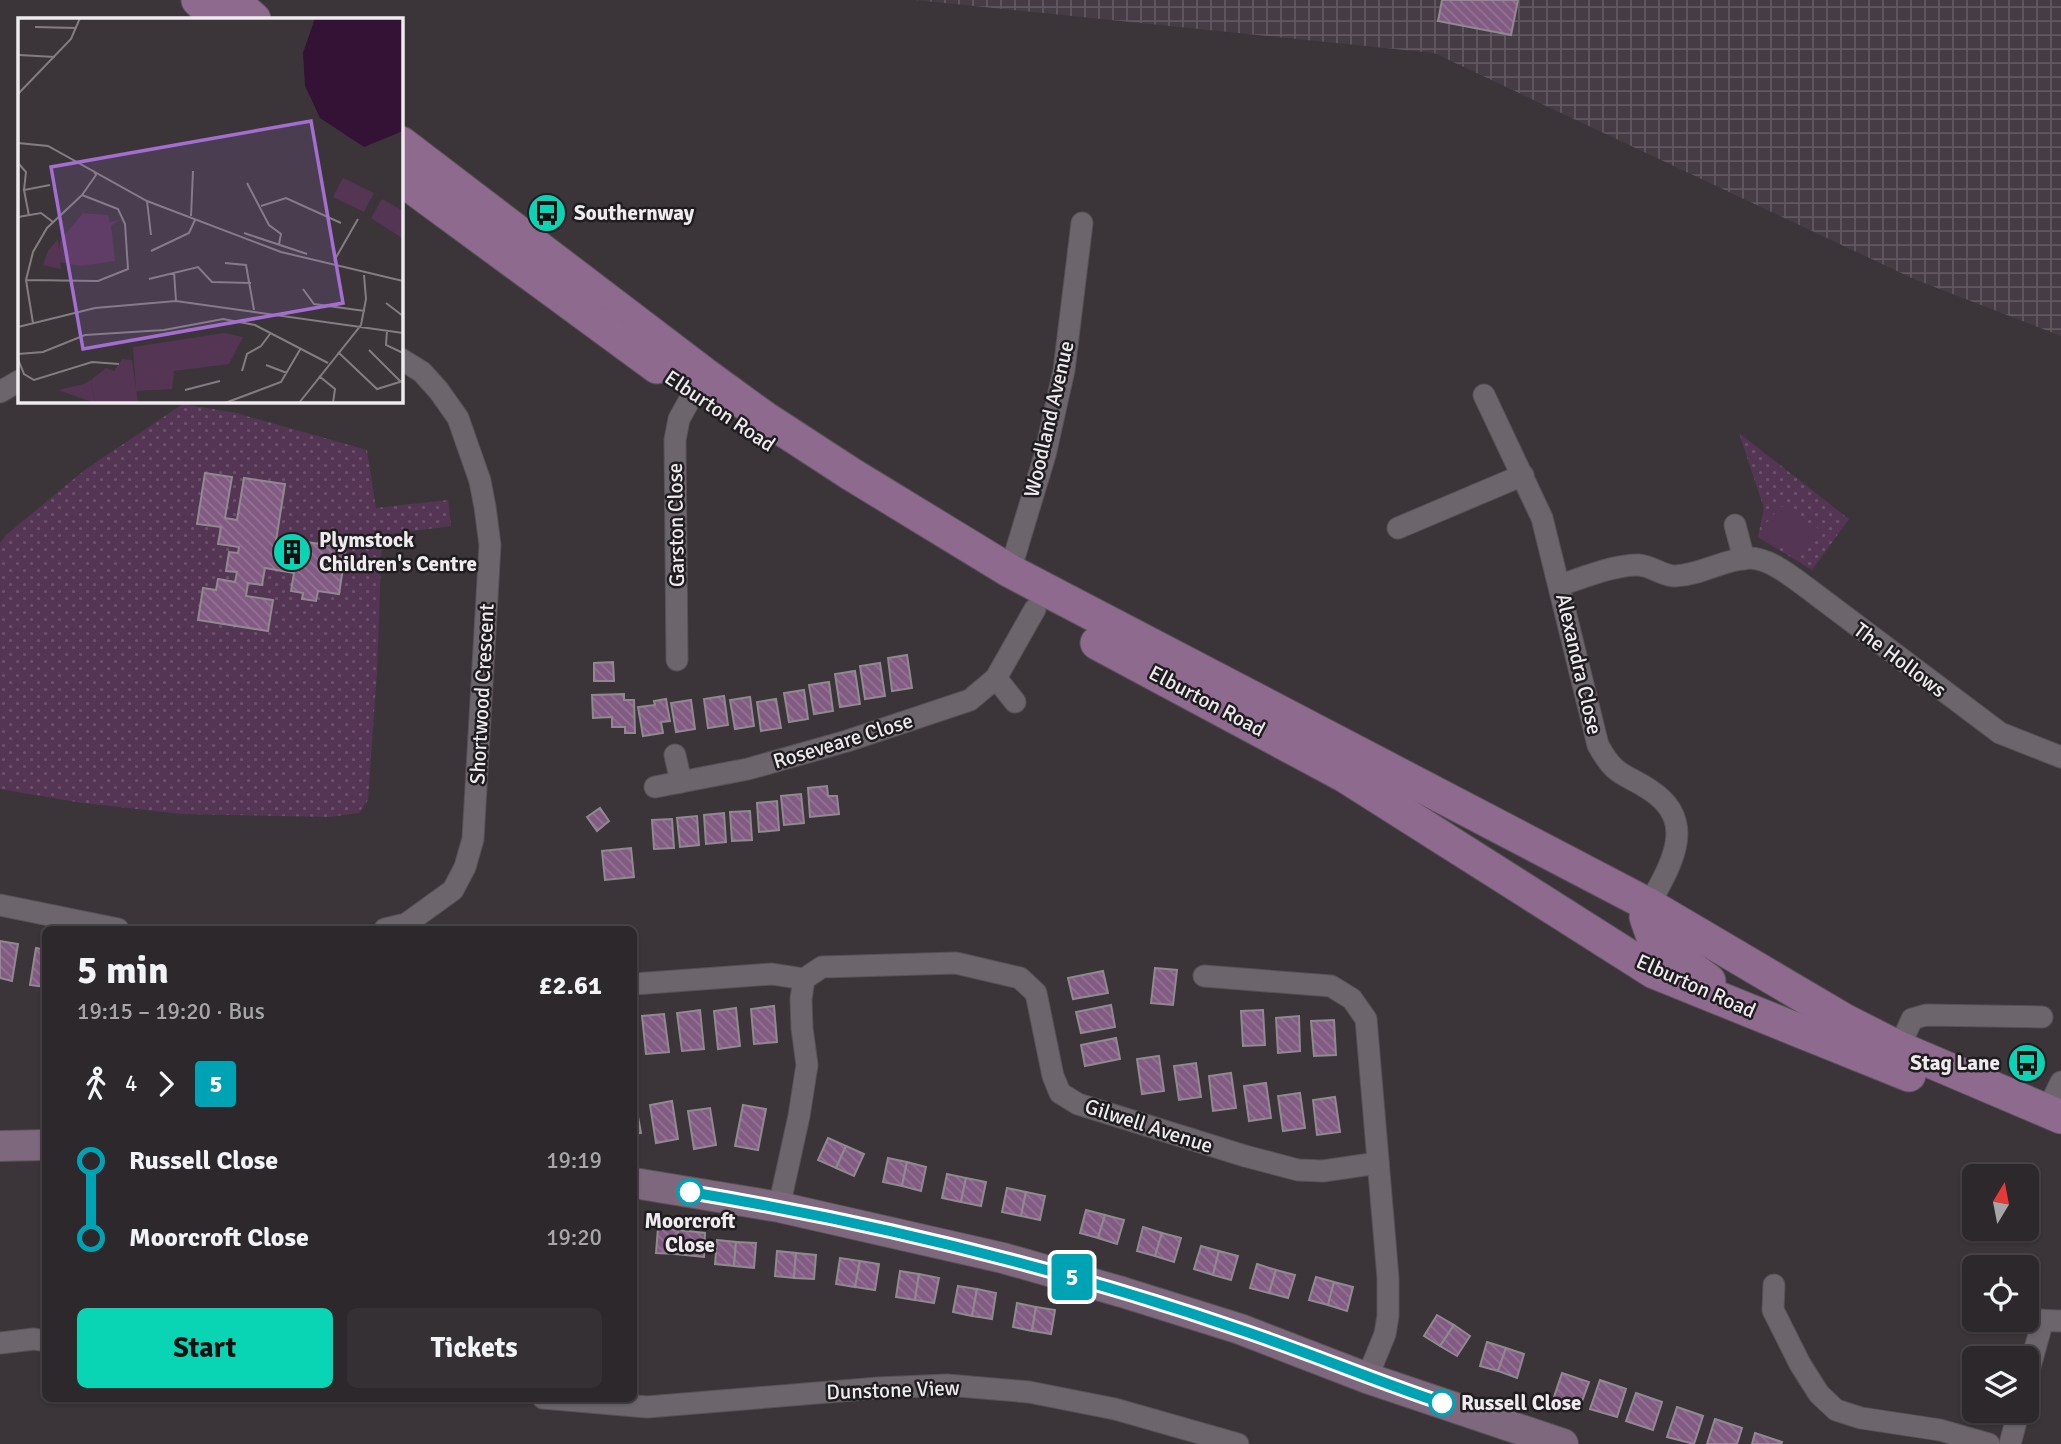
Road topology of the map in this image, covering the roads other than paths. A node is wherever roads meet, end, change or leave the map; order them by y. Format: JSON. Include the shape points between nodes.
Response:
{"nodes":[{"id":1,"x":198,"y":0,"type":"edge"},
{"id":2,"x":232,"y":0,"type":"edge"},
{"id":3,"x":217,"y":18,"type":"edge"},
{"id":4,"x":253,"y":18,"type":"edge"},
{"id":5,"x":402,"y":145,"type":"edge"},
{"id":6,"x":402,"y":180,"type":"edge"},
{"id":7,"x":1082,"y":223,"type":"dead end"},
{"id":8,"x":402,"y":360,"type":"edge"},
{"id":9,"x":18,"y":382,"type":"edge"},
{"id":10,"x":0,"y":392,"type":"edge"},
{"id":11,"x":693,"y":394,"type":"junction"},
{"id":12,"x":1484,"y":395,"type":"dead end"},
{"id":13,"x":1523,"y":475,"type":"junction"},
{"id":14,"x":1735,"y":525,"type":"dead end"},
{"id":15,"x":1398,"y":528,"type":"dead end"},
{"id":16,"x":1744,"y":559,"type":"junction"},
{"id":17,"x":1010,"y":571,"type":"junction"},
{"id":18,"x":1560,"y":584,"type":"junction"},
{"id":19,"x":1034,"y":609,"type":"junction"},
{"id":20,"x":677,"y":660,"type":"dead end"},
{"id":21,"x":996,"y":678,"type":"junction"},
{"id":22,"x":1015,"y":702,"type":"dead end"},
{"id":23,"x":675,"y":755,"type":"dead end"},
{"id":24,"x":2061,"y":757,"type":"edge"},
{"id":25,"x":681,"y":782,"type":"junction"},
{"id":26,"x":655,"y":787,"type":"dead end"},
{"id":27,"x":1545,"y":851,"type":"junction"},
{"id":28,"x":0,"y":905,"type":"edge"},
{"id":29,"x":1648,"y":905,"type":"junction"},
{"id":30,"x":103,"y":926,"type":"edge"},
{"id":31,"x":398,"y":926,"type":"edge"},
{"id":32,"x":1600,"y":937,"type":"junction"},
{"id":33,"x":1204,"y":977,"type":"dead end"},
{"id":34,"x":804,"y":979,"type":"junction"},
{"id":35,"x":637,"y":984,"type":"edge"},
{"id":36,"x":1748,"y":1010,"type":"junction"},
{"id":37,"x":2042,"y":1017,"type":"dead end"},
{"id":38,"x":1899,"y":1048,"type":"junction"},
{"id":39,"x":2061,"y":1082,"type":"edge"},
{"id":40,"x":2056,"y":1122,"type":"edge"},
{"id":41,"x":42,"y":1145,"type":"edge"},
{"id":42,"x":0,"y":1146,"type":"edge"},
{"id":43,"x":1378,"y":1163,"type":"junction"},
{"id":44,"x":637,"y":1183,"type":"edge"},
{"id":45,"x":779,"y":1207,"type":"junction"},
{"id":46,"x":1774,"y":1285,"type":"dead end"},
{"id":47,"x":2042,"y":1320,"type":"edge"},
{"id":48,"x":42,"y":1340,"type":"edge"},
{"id":49,"x":0,"y":1343,"type":"edge"},
{"id":50,"x":2035,"y":1346,"type":"edge"},
{"id":51,"x":1367,"y":1378,"type":"junction"},
{"id":52,"x":589,"y":1402,"type":"edge"},
{"id":53,"x":2016,"y":1423,"type":"edge"},
{"id":54,"x":1238,"y":1444,"type":"edge"},
{"id":55,"x":1563,"y":1444,"type":"edge"},
{"id":56,"x":1989,"y":1444,"type":"edge"},
{"id":57,"x":2010,"y":1444,"type":"edge"}],
"edges":[{"from":1,"to":3,"type":"main road"},
{"from":2,"to":4,"type":"main road"},
{"from":5,"to":17,"type":"main road","name":"Elburton Road","via":[[765,418]]},
{"from":6,"to":11,"type":"main road","name":"Elburton Road"},
{"from":7,"to":17,"type":"street","name":"Woodland Avenue","via":[[1065,370]]},
{"from":8,"to":31,"type":"street","name":"Shortwood Crescent","via":[[422,372],[458,418],[480,481],[490,545],[473,839],[453,890]]},
{"from":9,"to":10,"type":"street"},
{"from":11,"to":19,"type":"main road","name":"Elburton Road","via":[[841,492]]},
{"from":11,"to":20,"type":"street","name":"Garston Close","via":[[674,440]]},
{"from":12,"to":13,"type":"street","name":"Alexandra Close"},
{"from":13,"to":15,"type":"street"},
{"from":13,"to":18,"type":"street","name":"Alexandra Close","via":[[1542,519]]},
{"from":14,"to":16,"type":"street"},
{"from":16,"to":18,"type":"street","via":[[1690,575],[1671,576],[1640,565]]},
{"from":16,"to":24,"type":"street","name":"The Hollows","via":[[1765,562],[1784,572],[2000,733]]},
{"from":17,"to":27,"type":"main road","name":"Elburton Road"},
{"from":18,"to":29,"type":"street","name":"Alexandra Close","via":[[1598,745],[1623,777],[1666,802],[1678,830],[1672,860]]},
{"from":19,"to":21,"type":"street","name":"Roseveare Close"},
{"from":19,"to":32,"type":"main road","name":"Elburton Road","via":[[1345,776]]},
{"from":21,"to":22,"type":"street"},
{"from":21,"to":25,"type":"street","name":"Roseveare Close","via":[[970,700],[936,712],[748,769]]},
{"from":23,"to":25,"type":"street"},
{"from":25,"to":26,"type":"street","name":"Roseveare Close"},
{"from":27,"to":29,"type":"main road","name":"Elburton Road"},
{"from":27,"to":32,"type":"main road","via":[[1565,868],[1612,893],[1615,912]]},
{"from":28,"to":30,"type":"street"},
{"from":29,"to":36,"type":"main road","via":[[1646,917],[1654,940]]},
{"from":29,"to":38,"type":"main road","name":"Elburton Road"},
{"from":32,"to":36,"type":"main road","name":"Elburton Road","via":[[1654,972]]},
{"from":33,"to":43,"type":"street","via":[[1331,986],[1352,999],[1366,1019]]},
{"from":34,"to":35,"type":"street","name":"Gilwell Avenue","via":[[772,974]]},
{"from":34,"to":43,"type":"street","name":"Gilwell Avenue","via":[[822,967],[956,962],[1020,978],[1036,993],[1052,1076],[1060,1093],[1079,1104],[1298,1170]]},
{"from":34,"to":45,"type":"street","via":[[807,1065]]},
{"from":36,"to":40,"type":"main road","name":"Elburton Road"},
{"from":37,"to":38,"type":"street","via":[[1926,1015],[1912,1019]]},
{"from":38,"to":40,"type":"main road","name":"Elburton Road"},
{"from":39,"to":40,"type":"street"},
{"from":41,"to":42,"type":"street"},
{"from":43,"to":51,"type":"street","via":[[1388,1316]]},
{"from":44,"to":45,"type":"street"},
{"from":45,"to":51,"type":"street","via":[[1003,1258],[1122,1292],[1240,1329]]},
{"from":46,"to":56,"type":"street","via":[[1773,1310],[1819,1394],[1836,1410]]},
{"from":47,"to":50,"type":"street"},
{"from":48,"to":49,"type":"street"},
{"from":51,"to":55,"type":"street"},
{"from":52,"to":54,"type":"street","name":"Dunstone View","via":[[647,1407],[947,1385],[1029,1392],[1115,1409]]},
{"from":53,"to":57,"type":"street"}]}
